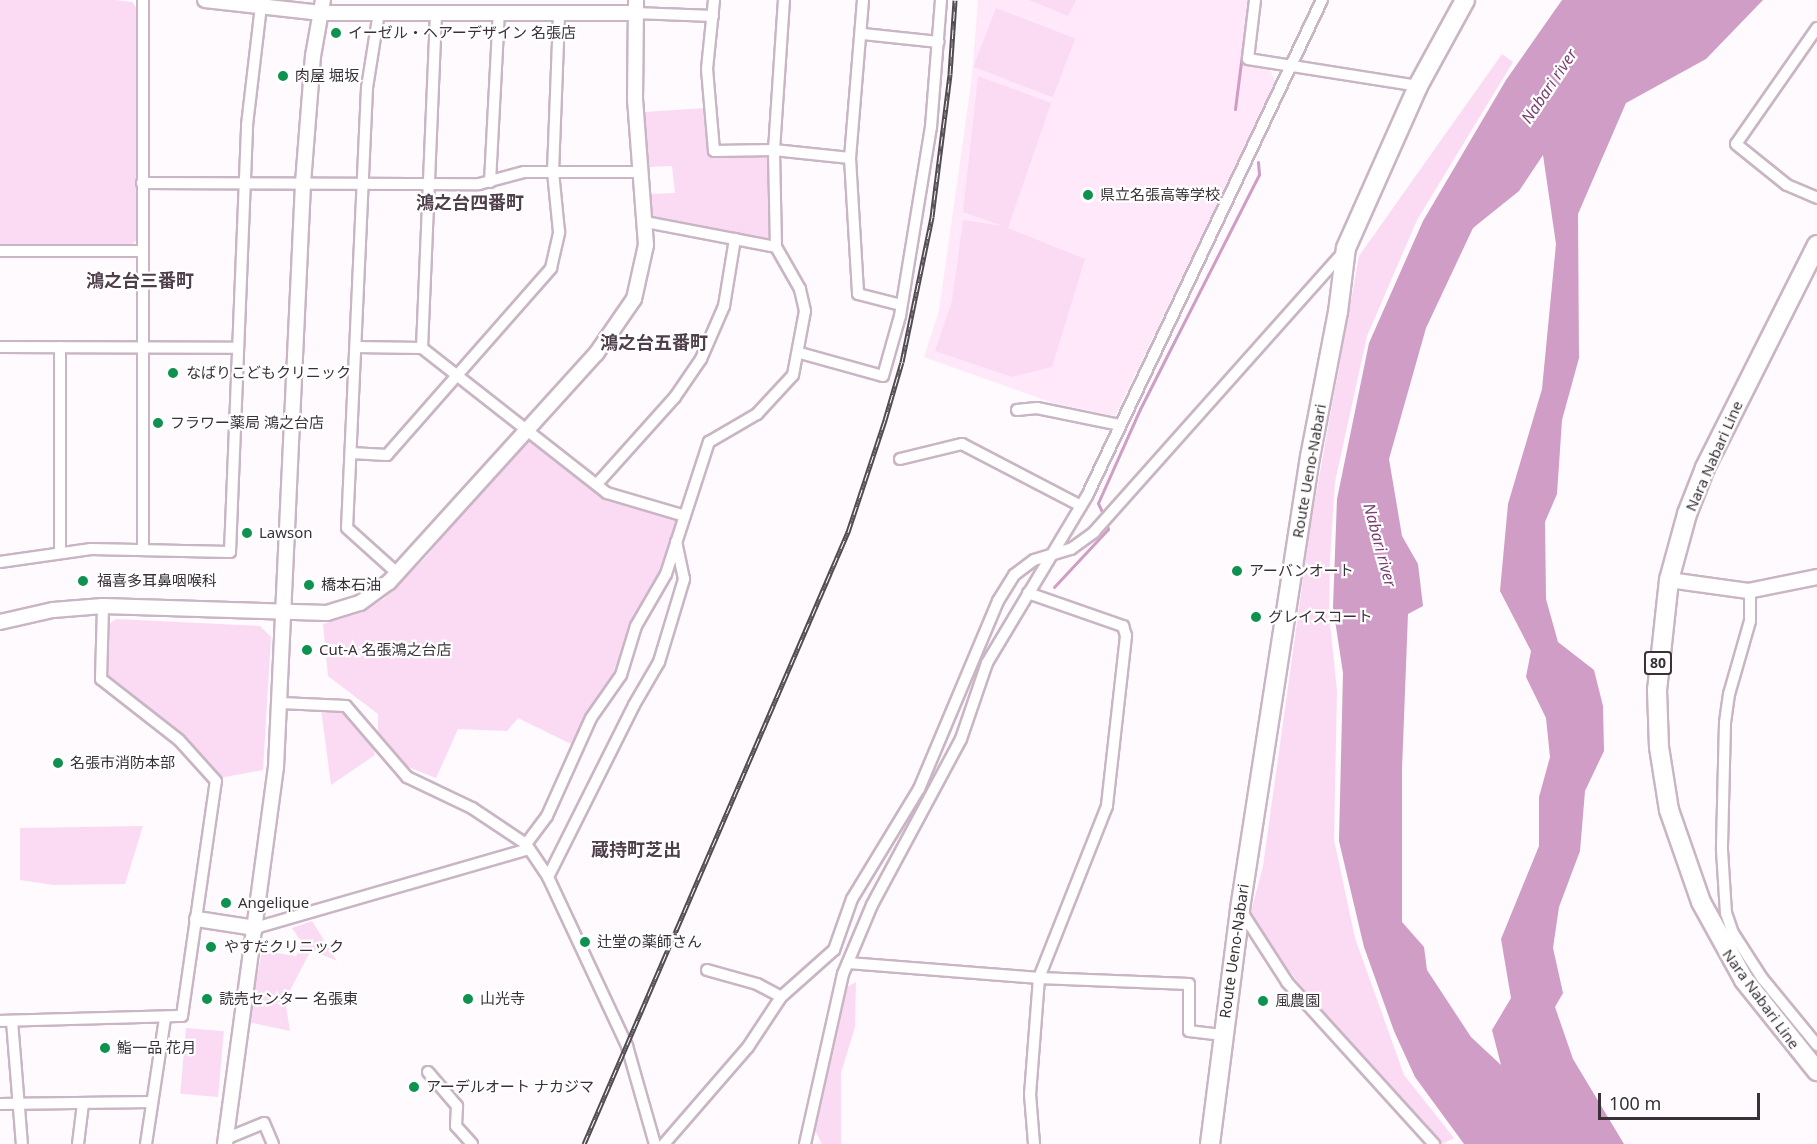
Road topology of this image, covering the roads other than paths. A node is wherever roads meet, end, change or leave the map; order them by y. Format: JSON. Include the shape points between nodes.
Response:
{"nodes":[{"id":1,"x":143,"y":0,"type":"edge"},
{"id":2,"x":205,"y":0,"type":"edge"},
{"id":3,"x":714,"y":0,"type":"edge"},
{"id":4,"x":784,"y":0,"type":"edge"},
{"id":5,"x":863,"y":0,"type":"edge"},
{"id":6,"x":940,"y":0,"type":"edge"},
{"id":7,"x":1255,"y":0,"type":"edge"},
{"id":8,"x":1322,"y":0,"type":"edge"},
{"id":9,"x":1465,"y":0,"type":"edge"},
{"id":10,"x":261,"y":6,"type":"junction"},
{"id":11,"x":499,"y":6,"type":"edge"},
{"id":12,"x":322,"y":7,"type":"edge"},
{"id":13,"x":635,"y":7,"type":"edge"},
{"id":14,"x":379,"y":12,"type":"junction"},
{"id":15,"x":436,"y":12,"type":"junction"},
{"id":16,"x":559,"y":13,"type":"junction"},
{"id":17,"x":713,"y":16,"type":"junction"},
{"id":18,"x":1817,"y":28,"type":"edge"},
{"id":19,"x":863,"y":34,"type":"junction"},
{"id":20,"x":939,"y":42,"type":"junction"},
{"id":21,"x":1291,"y":66,"type":"junction"},
{"id":22,"x":1418,"y":86,"type":"junction"},
{"id":23,"x":774,"y":150,"type":"junction"},
{"id":24,"x":850,"y":158,"type":"junction"},
{"id":25,"x":553,"y":172,"type":"junction"},
{"id":26,"x":641,"y":172,"type":"junction"},
{"id":27,"x":489,"y":182,"type":"junction"},
{"id":28,"x":142,"y":183,"type":"junction"},
{"id":29,"x":245,"y":183,"type":"junction"},
{"id":30,"x":303,"y":183,"type":"junction"},
{"id":31,"x":429,"y":183,"type":"junction"},
{"id":32,"x":362,"y":184,"type":"junction"},
{"id":33,"x":1817,"y":198,"type":"edge"},
{"id":34,"x":646,"y":222,"type":"junction"},
{"id":35,"x":735,"y":239,"type":"junction"},
{"id":36,"x":1817,"y":245,"type":"edge"},
{"id":37,"x":776,"y":247,"type":"junction"},
{"id":38,"x":1346,"y":248,"type":"junction"},
{"id":39,"x":0,"y":250,"type":"edge"},
{"id":40,"x":142,"y":250,"type":"junction"},
{"id":41,"x":901,"y":305,"type":"junction"},
{"id":42,"x":0,"y":347,"type":"edge"},
{"id":43,"x":60,"y":347,"type":"junction"},
{"id":44,"x":143,"y":347,"type":"junction"},
{"id":45,"x":356,"y":347,"type":"junction"},
{"id":46,"x":237,"y":348,"type":"junction"},
{"id":47,"x":422,"y":348,"type":"junction"},
{"id":48,"x":800,"y":353,"type":"junction"},
{"id":49,"x":457,"y":376,"type":"junction"},
{"id":50,"x":1017,"y":410,"type":"dead end"},
{"id":51,"x":1120,"y":425,"type":"junction"},
{"id":52,"x":525,"y":430,"type":"junction"},
{"id":53,"x":351,"y":453,"type":"junction"},
{"id":54,"x":900,"y":459,"type":"dead end"},
{"id":55,"x":597,"y":484,"type":"junction"},
{"id":56,"x":1081,"y":506,"type":"junction"},
{"id":57,"x":685,"y":516,"type":"junction"},
{"id":58,"x":676,"y":542,"type":"junction"},
{"id":59,"x":143,"y":548,"type":"junction"},
{"id":60,"x":60,"y":552,"type":"junction"},
{"id":61,"x":1054,"y":553,"type":"junction"},
{"id":62,"x":0,"y":562,"type":"edge"},
{"id":63,"x":397,"y":573,"type":"junction"},
{"id":64,"x":1817,"y":577,"type":"edge"},
{"id":65,"x":1669,"y":580,"type":"junction"},
{"id":66,"x":1750,"y":591,"type":"junction"},
{"id":67,"x":1028,"y":593,"type":"junction"},
{"id":68,"x":103,"y":606,"type":"junction"},
{"id":69,"x":285,"y":612,"type":"junction"},
{"id":70,"x":0,"y":622,"type":"edge"},
{"id":71,"x":281,"y":703,"type":"junction"},
{"id":72,"x":527,"y":846,"type":"junction"},
{"id":73,"x":548,"y":878,"type":"junction"},
{"id":74,"x":1240,"y":909,"type":"junction"},
{"id":75,"x":197,"y":919,"type":"junction"},
{"id":76,"x":255,"y":928,"type":"junction"},
{"id":77,"x":849,"y":963,"type":"junction"},
{"id":78,"x":707,"y":970,"type":"dead end"},
{"id":79,"x":1038,"y":978,"type":"junction"},
{"id":80,"x":781,"y":997,"type":"junction"},
{"id":81,"x":165,"y":1019,"type":"junction"},
{"id":82,"x":0,"y":1021,"type":"edge"},
{"id":83,"x":12,"y":1021,"type":"junction"},
{"id":84,"x":1221,"y":1035,"type":"junction"},
{"id":85,"x":1817,"y":1045,"type":"edge"},
{"id":86,"x":1817,"y":1071,"type":"edge"},
{"id":87,"x":428,"y":1072,"type":"dead end"},
{"id":88,"x":152,"y":1102,"type":"junction"},
{"id":89,"x":83,"y":1103,"type":"junction"},
{"id":90,"x":0,"y":1104,"type":"edge"},
{"id":91,"x":18,"y":1104,"type":"junction"},
{"id":92,"x":225,"y":1142,"type":"edge"},
{"id":93,"x":22,"y":1144,"type":"edge"},
{"id":94,"x":78,"y":1144,"type":"edge"},
{"id":95,"x":146,"y":1144,"type":"edge"},
{"id":96,"x":273,"y":1144,"type":"edge"},
{"id":97,"x":472,"y":1144,"type":"edge"},
{"id":98,"x":655,"y":1144,"type":"edge"},
{"id":99,"x":664,"y":1144,"type":"edge"},
{"id":100,"x":806,"y":1144,"type":"edge"},
{"id":101,"x":1034,"y":1144,"type":"edge"},
{"id":102,"x":1210,"y":1144,"type":"edge"},
{"id":103,"x":1434,"y":1144,"type":"edge"}],
"edges":[{"from":1,"to":28,"type":"street"},
{"from":2,"to":10,"type":"street"},
{"from":3,"to":17,"type":"street"},
{"from":4,"to":23,"type":"street"},
{"from":5,"to":19,"type":"street"},
{"from":6,"to":20,"type":"street"},
{"from":7,"to":21,"type":"street","via":[[1248,59]]},
{"from":8,"to":21,"type":"street"},
{"from":9,"to":22,"type":"main road","name":"Route Ueno-Nabari"},
{"from":10,"to":12,"type":"street"},
{"from":10,"to":29,"type":"street","via":[[248,114]]},
{"from":11,"to":15,"type":"street"},
{"from":11,"to":16,"type":"street"},
{"from":11,"to":27,"type":"street"},
{"from":12,"to":14,"type":"street"},
{"from":12,"to":30,"type":"street","via":[[313,56]]},
{"from":13,"to":16,"type":"street"},
{"from":13,"to":17,"type":"street"},
{"from":13,"to":26,"type":"street","via":[[635,100]]},
{"from":14,"to":15,"type":"street"},
{"from":14,"to":32,"type":"street","via":[[367,88]]},
{"from":15,"to":31,"type":"street"},
{"from":16,"to":25,"type":"street"},
{"from":17,"to":23,"type":"street","via":[[707,69],[714,151]]},
{"from":18,"to":33,"type":"street","via":[[1736,144],[1787,185]]},
{"from":19,"to":20,"type":"street"},
{"from":19,"to":24,"type":"street"},
{"from":20,"to":41,"type":"street","via":[[931,128]]},
{"from":21,"to":22,"type":"street"},
{"from":21,"to":51,"type":"street"},
{"from":22,"to":38,"type":"main road","name":"Route Ueno-Nabari"},
{"from":23,"to":24,"type":"street"},
{"from":23,"to":37,"type":"street"},
{"from":24,"to":41,"type":"street","via":[[858,294]]},
{"from":25,"to":26,"type":"street"},
{"from":25,"to":27,"type":"street","via":[[524,172]]},
{"from":25,"to":49,"type":"street","via":[[559,232],[551,268]]},
{"from":26,"to":34,"type":"street"},
{"from":27,"to":31,"type":"street"},
{"from":28,"to":29,"type":"street"},
{"from":28,"to":40,"type":"street"},
{"from":29,"to":30,"type":"street"},
{"from":29,"to":46,"type":"street"},
{"from":30,"to":32,"type":"street"},
{"from":30,"to":69,"type":"street"},
{"from":31,"to":32,"type":"street"},
{"from":31,"to":47,"type":"street"},
{"from":32,"to":45,"type":"street"},
{"from":34,"to":35,"type":"street"},
{"from":34,"to":52,"type":"street","via":[[643,272],[629,310],[611,337]]},
{"from":35,"to":37,"type":"street"},
{"from":35,"to":55,"type":"street","via":[[724,306],[701,359],[675,397]]},
{"from":36,"to":65,"type":"main road","name":"Nara Nabari Line","number":"80","via":[[1705,468]]},
{"from":37,"to":48,"type":"street","via":[[805,300]]},
{"from":38,"to":61,"type":"street","via":[[1104,521],[1081,543]]},
{"from":38,"to":74,"type":"main road","name":"Route Ueno-Nabari"},
{"from":39,"to":40,"type":"street"},
{"from":40,"to":44,"type":"street"},
{"from":41,"to":48,"type":"street","via":[[883,376]]},
{"from":42,"to":43,"type":"street"},
{"from":43,"to":44,"type":"street"},
{"from":43,"to":60,"type":"street"},
{"from":44,"to":46,"type":"street"},
{"from":44,"to":59,"type":"street"},
{"from":45,"to":47,"type":"street"},
{"from":45,"to":53,"type":"street"},
{"from":46,"to":59,"type":"street","via":[[230,552]]},
{"from":47,"to":49,"type":"street"},
{"from":48,"to":57,"type":"street","via":[[787,385],[766,406],[709,442]]},
{"from":49,"to":52,"type":"street"},
{"from":49,"to":53,"type":"street","via":[[387,454]]},
{"from":50,"to":51,"type":"street","via":[[1037,408]]},
{"from":51,"to":56,"type":"street"},
{"from":52,"to":55,"type":"street"},
{"from":52,"to":63,"type":"street"},
{"from":53,"to":63,"type":"street","via":[[347,528]]},
{"from":54,"to":56,"type":"street","via":[[962,444]]},
{"from":55,"to":57,"type":"street","via":[[619,497]]},
{"from":56,"to":61,"type":"street"},
{"from":57,"to":58,"type":"street"},
{"from":58,"to":72,"type":"street","via":[[666,574],[636,626],[621,675],[591,718],[546,816]]},
{"from":58,"to":73,"type":"street","via":[[684,579],[660,662],[634,705]]},
{"from":59,"to":60,"type":"street"},
{"from":60,"to":62,"type":"street"},
{"from":61,"to":67,"type":"street"},
{"from":61,"to":80,"type":"street","via":[[1034,560],[1005,587],[919,789],[852,899],[834,950]]},
{"from":63,"to":69,"type":"street","via":[[371,597],[350,608],[327,613]]},
{"from":64,"to":66,"type":"street"},
{"from":65,"to":66,"type":"street"},
{"from":65,"to":86,"type":"main road","name":"Nara Nabari Line","number":"80","via":[[1658,663],[1658,708],[1662,770],[1676,835],[1701,902],[1733,963]]},
{"from":66,"to":85,"type":"street","via":[[1750,621],[1731,685],[1725,723],[1722,850],[1726,913],[1733,933],[1762,978]]},
{"from":67,"to":77,"type":"street","via":[[987,663],[961,740],[872,905]]},
{"from":67,"to":79,"type":"street","via":[[1122,626],[1126,636],[1107,806]]},
{"from":68,"to":69,"type":"street"},
{"from":68,"to":70,"type":"street","via":[[53,610]]},
{"from":68,"to":75,"type":"street","via":[[101,679],[179,740],[216,781]]},
{"from":69,"to":71,"type":"street"},
{"from":71,"to":72,"type":"street","via":[[346,706],[407,777],[472,808]]},
{"from":71,"to":76,"type":"street"},
{"from":72,"to":73,"type":"street"},
{"from":72,"to":76,"type":"street"},
{"from":73,"to":98,"type":"street","via":[[630,1054]]},
{"from":74,"to":84,"type":"main road","name":"Route Ueno-Nabari"},
{"from":74,"to":103,"type":"street","via":[[1287,982]]},
{"from":75,"to":76,"type":"street"},
{"from":75,"to":81,"type":"street","via":[[182,1016]]},
{"from":76,"to":92,"type":"street"},
{"from":77,"to":79,"type":"street"},
{"from":77,"to":100,"type":"street","via":[[835,1004]]},
{"from":78,"to":80,"type":"street","via":[[757,984]]},
{"from":79,"to":84,"type":"street","via":[[1189,984],[1189,1031]]},
{"from":79,"to":101,"type":"street","via":[[1030,1094]]},
{"from":80,"to":99,"type":"street","via":[[748,1047]]},
{"from":81,"to":83,"type":"street"},
{"from":81,"to":88,"type":"street"},
{"from":82,"to":83,"type":"street"},
{"from":83,"to":91,"type":"street"},
{"from":84,"to":102,"type":"main road","name":"Route Ueno-Nabari"},
{"from":87,"to":97,"type":"street","via":[[457,1106],[456,1126]]},
{"from":88,"to":89,"type":"street"},
{"from":88,"to":95,"type":"street"},
{"from":89,"to":91,"type":"street"},
{"from":89,"to":94,"type":"street"},
{"from":90,"to":91,"type":"street"},
{"from":91,"to":93,"type":"street"},
{"from":92,"to":96,"type":"street","via":[[264,1123]]}]}
